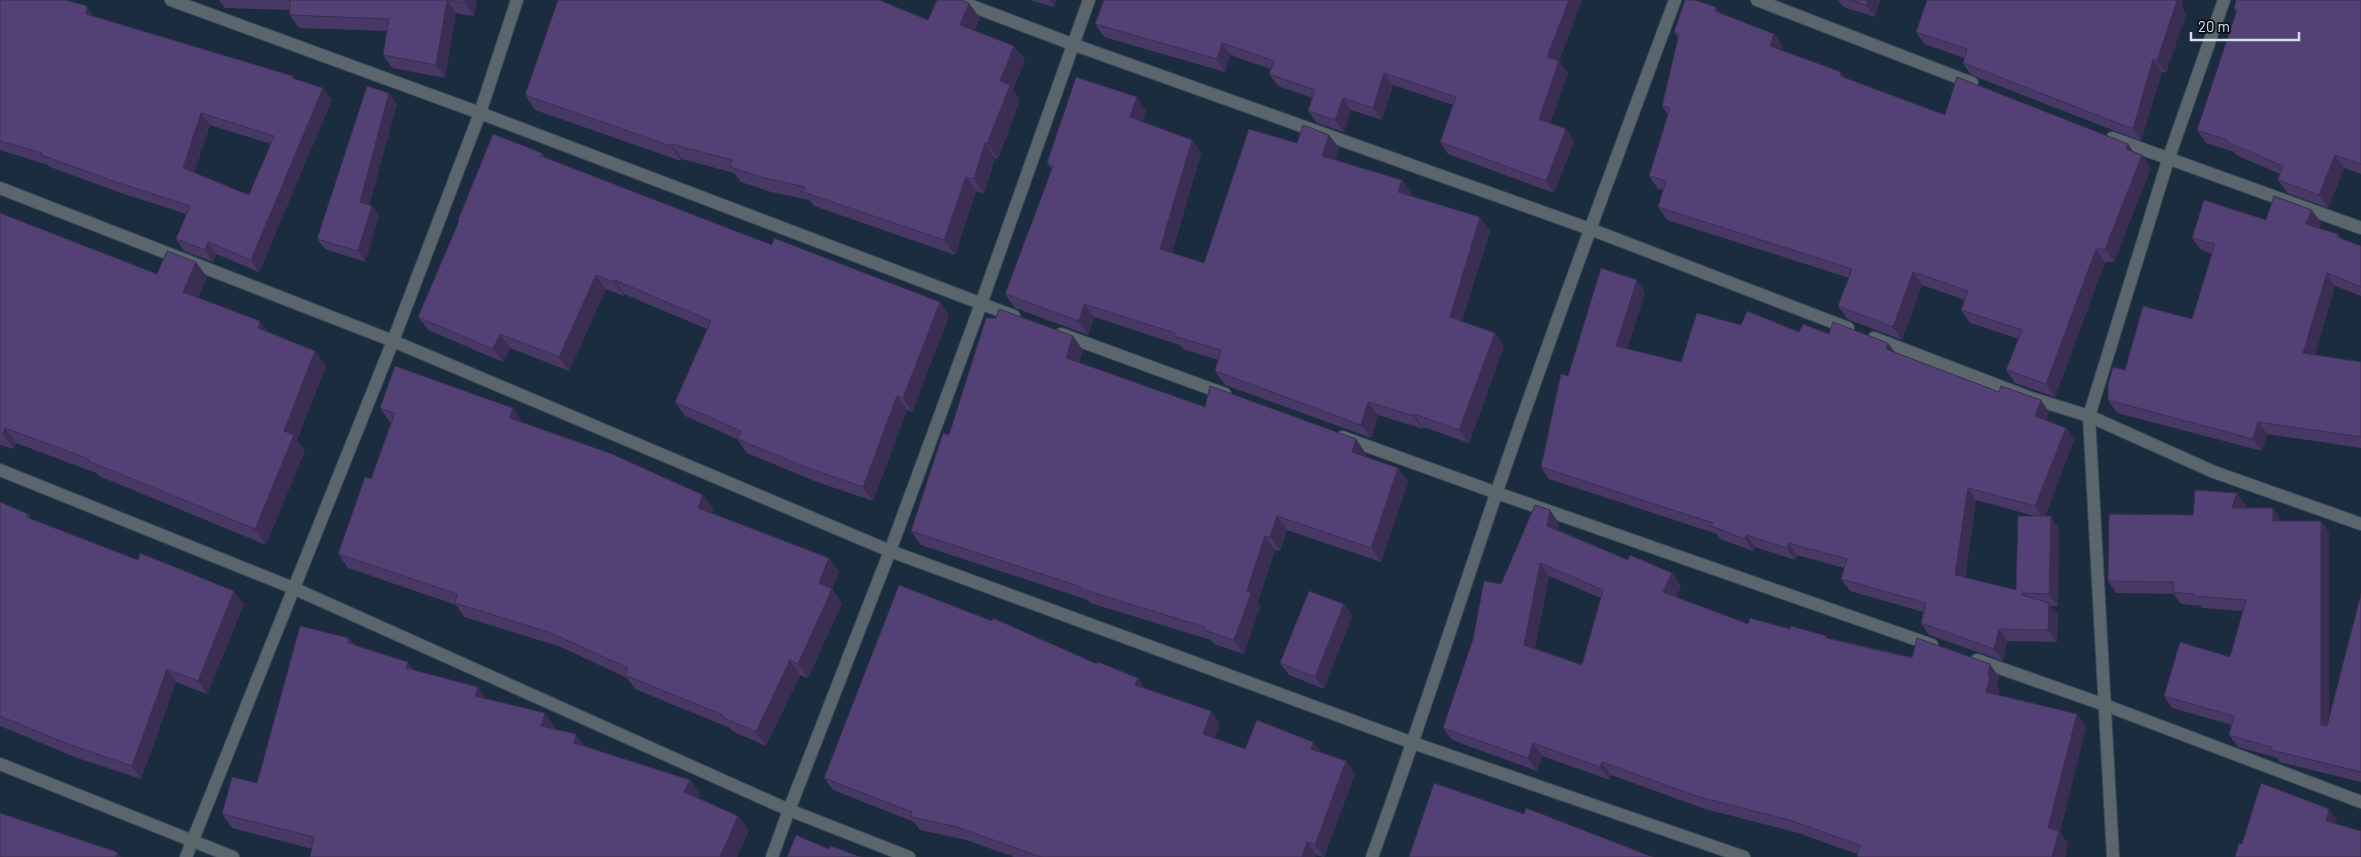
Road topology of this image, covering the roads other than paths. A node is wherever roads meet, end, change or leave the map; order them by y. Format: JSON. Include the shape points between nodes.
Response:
{"nodes":[{"id":1,"x":171,"y":0,"type":"edge"},
{"id":2,"x":517,"y":0,"type":"edge"},
{"id":3,"x":956,"y":0,"type":"edge"},
{"id":4,"x":1089,"y":0,"type":"edge"},
{"id":5,"x":1675,"y":0,"type":"edge"},
{"id":6,"x":1757,"y":0,"type":"edge"},
{"id":7,"x":2224,"y":0,"type":"edge"},
{"id":8,"x":1072,"y":44,"type":"junction"},
{"id":9,"x":1986,"y":89,"type":"edge"},
{"id":10,"x":480,"y":113,"type":"junction"},
{"id":11,"x":2104,"y":135,"type":"edge"},
{"id":12,"x":2168,"y":160,"type":"junction"},
{"id":13,"x":0,"y":188,"type":"edge"},
{"id":14,"x":2361,"y":228,"type":"edge"},
{"id":15,"x":1590,"y":229,"type":"junction"},
{"id":16,"x":981,"y":304,"type":"junction"},
{"id":17,"x":1028,"y":322,"type":"edge"},
{"id":18,"x":1046,"y":328,"type":"edge"},
{"id":19,"x":393,"y":341,"type":"junction"},
{"id":20,"x":1234,"y":397,"type":"edge"},
{"id":21,"x":2089,"y":416,"type":"junction"},
{"id":22,"x":1328,"y":431,"type":"edge"},
{"id":23,"x":0,"y":470,"type":"edge"},
{"id":24,"x":1497,"y":493,"type":"junction"},
{"id":25,"x":2361,"y":524,"type":"edge"},
{"id":26,"x":890,"y":551,"type":"junction"},
{"id":27,"x":294,"y":588,"type":"junction"},
{"id":28,"x":1946,"y":650,"type":"edge"},
{"id":29,"x":1965,"y":656,"type":"edge"},
{"id":30,"x":2105,"y":705,"type":"junction"},
{"id":31,"x":1413,"y":743,"type":"junction"},
{"id":32,"x":0,"y":764,"type":"edge"},
{"id":33,"x":2361,"y":802,"type":"edge"},
{"id":34,"x":788,"y":810,"type":"junction"},
{"id":35,"x":193,"y":841,"type":"junction"},
{"id":36,"x":186,"y":857,"type":"edge"},
{"id":37,"x":233,"y":857,"type":"edge"},
{"id":38,"x":772,"y":857,"type":"edge"},
{"id":39,"x":909,"y":857,"type":"edge"},
{"id":40,"x":1372,"y":857,"type":"edge"},
{"id":41,"x":1744,"y":857,"type":"edge"},
{"id":42,"x":2114,"y":857,"type":"edge"}],
"edges":[{"from":1,"to":10,"type":"street"},
{"from":2,"to":10,"type":"street"},
{"from":3,"to":8,"type":"street"},
{"from":4,"to":8,"type":"street"},
{"from":5,"to":15,"type":"street"},
{"from":6,"to":9,"type":"street"},
{"from":7,"to":12,"type":"street"},
{"from":8,"to":15,"type":"street"},
{"from":8,"to":16,"type":"street"},
{"from":10,"to":16,"type":"street"},
{"from":10,"to":19,"type":"street"},
{"from":11,"to":12,"type":"street"},
{"from":12,"to":14,"type":"street"},
{"from":12,"to":21,"type":"street"},
{"from":13,"to":19,"type":"street"},
{"from":15,"to":21,"type":"street","via":[[2031,398]]},
{"from":15,"to":24,"type":"street"},
{"from":16,"to":17,"type":"street"},
{"from":16,"to":26,"type":"street"},
{"from":18,"to":20,"type":"street"},
{"from":19,"to":26,"type":"street"},
{"from":19,"to":27,"type":"street"},
{"from":21,"to":25,"type":"street","via":[[2214,472]]},
{"from":21,"to":30,"type":"street"},
{"from":22,"to":24,"type":"street"},
{"from":23,"to":27,"type":"street"},
{"from":24,"to":28,"type":"street"},
{"from":24,"to":31,"type":"street"},
{"from":26,"to":31,"type":"street"},
{"from":26,"to":34,"type":"street"},
{"from":27,"to":34,"type":"street"},
{"from":27,"to":35,"type":"street"},
{"from":29,"to":30,"type":"street"},
{"from":30,"to":33,"type":"street"},
{"from":30,"to":42,"type":"street"},
{"from":31,"to":40,"type":"street"},
{"from":31,"to":41,"type":"street"},
{"from":32,"to":35,"type":"street"},
{"from":34,"to":38,"type":"street"},
{"from":34,"to":39,"type":"street"},
{"from":35,"to":36,"type":"street"},
{"from":35,"to":37,"type":"street"}]}
